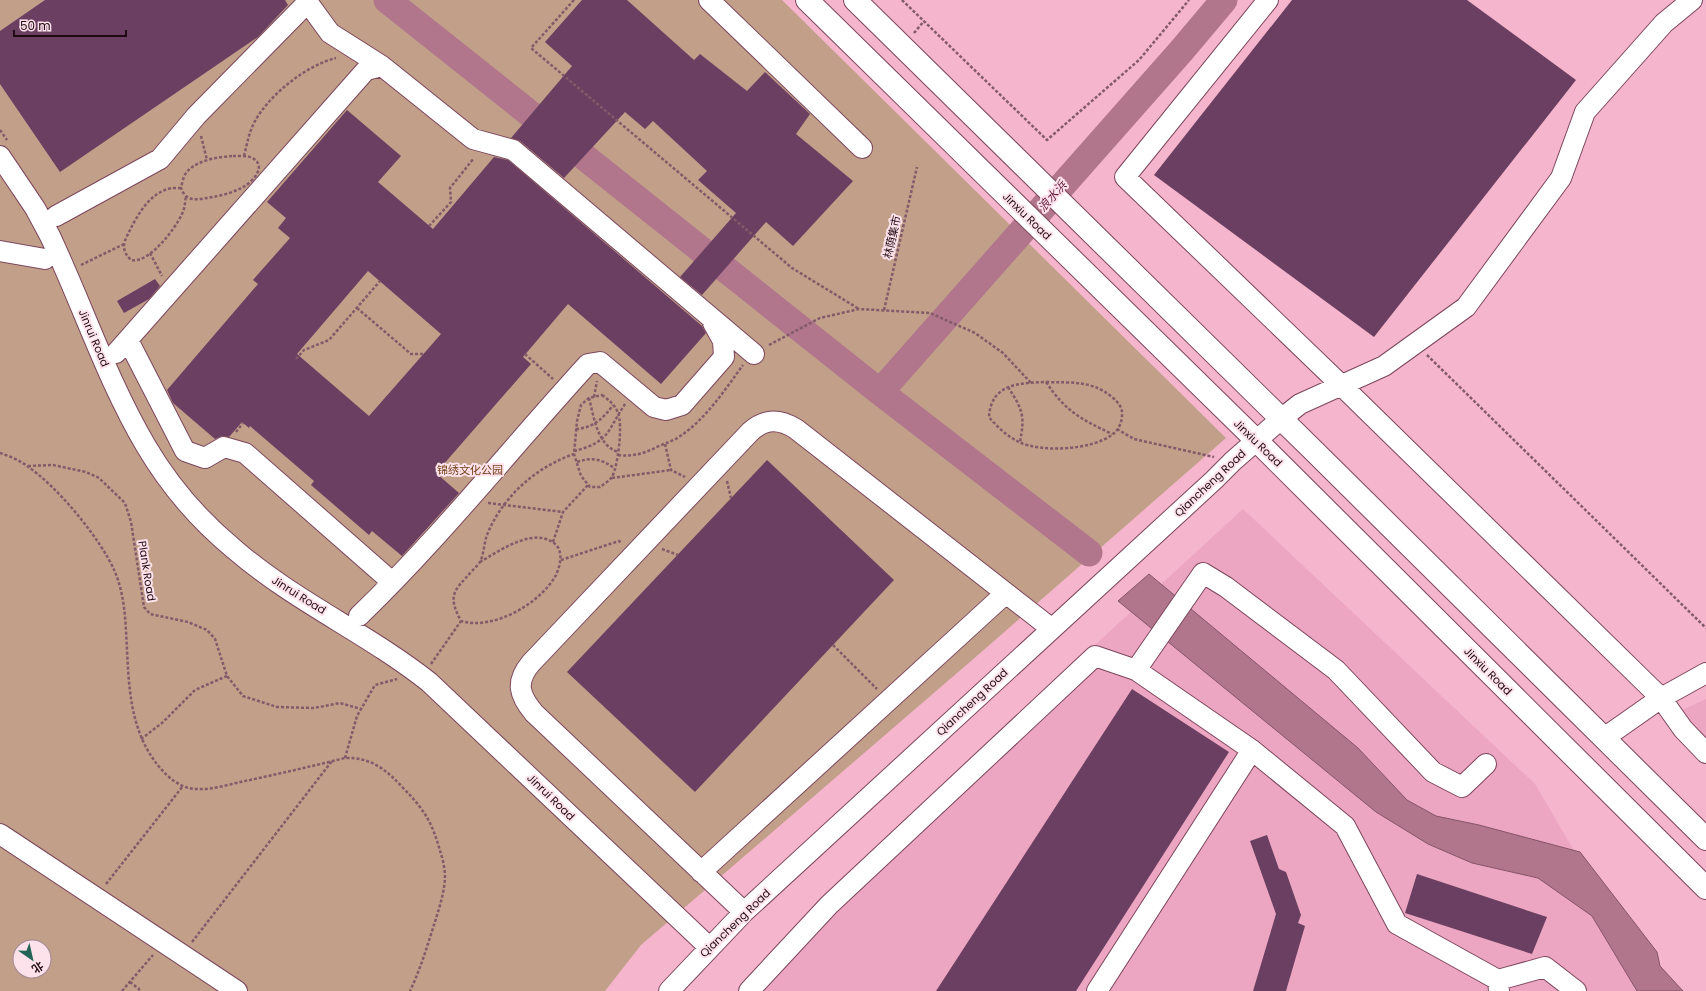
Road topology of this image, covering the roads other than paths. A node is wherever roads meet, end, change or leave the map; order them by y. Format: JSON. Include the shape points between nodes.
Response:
{"nodes":[{"id":1,"x":709,"y":0,"type":"edge"},
{"id":2,"x":807,"y":0,"type":"edge"},
{"id":3,"x":855,"y":0,"type":"edge"},
{"id":4,"x":1268,"y":0,"type":"edge"},
{"id":5,"x":1692,"y":0,"type":"edge"},
{"id":6,"x":307,"y":1,"type":"edge"},
{"id":7,"x":382,"y":66,"type":"junction"},
{"id":8,"x":862,"y":148,"type":"dead end"},
{"id":9,"x":4,"y":149,"type":"edge"},
{"id":10,"x":56,"y":216,"type":"dead end"},
{"id":11,"x":0,"y":251,"type":"edge"},
{"id":12,"x":45,"y":259,"type":"dead end"},
{"id":13,"x":710,"y":317,"type":"junction"},
{"id":14,"x":754,"y":354,"type":"dead end"},
{"id":15,"x":1342,"y":386,"type":"junction"},
{"id":16,"x":1280,"y":419,"type":"junction"},
{"id":17,"x":1256,"y":441,"type":"junction"},
{"id":18,"x":392,"y":582,"type":"junction"},
{"id":19,"x":1006,"y":593,"type":"junction"},
{"id":20,"x":359,"y":616,"type":"dead end"},
{"id":21,"x":1052,"y":629,"type":"junction"},
{"id":22,"x":1136,"y":670,"type":"junction"},
{"id":23,"x":1706,"y":673,"type":"edge"},
{"id":24,"x":1660,"y":698,"type":"junction"},
{"id":25,"x":1604,"y":738,"type":"junction"},
{"id":26,"x":1252,"y":750,"type":"junction"},
{"id":27,"x":1706,"y":753,"type":"edge"},
{"id":28,"x":1486,"y":764,"type":"dead end"},
{"id":29,"x":0,"y":834,"type":"edge"},
{"id":30,"x":1706,"y":839,"type":"edge"},
{"id":31,"x":701,"y":872,"type":"junction"},
{"id":32,"x":1706,"y":888,"type":"edge"},
{"id":33,"x":744,"y":912,"type":"junction"},
{"id":34,"x":709,"y":948,"type":"junction"},
{"id":35,"x":1499,"y":986,"type":"edge"},
{"id":36,"x":236,"y":991,"type":"edge"},
{"id":37,"x":669,"y":991,"type":"edge"},
{"id":38,"x":749,"y":991,"type":"edge"},
{"id":39,"x":1098,"y":991,"type":"edge"},
{"id":40,"x":1576,"y":991,"type":"edge"}],
"edges":[{"from":1,"to":8,"type":"street"},
{"from":2,"to":17,"type":"main road","name":"Jinxiu Road"},
{"from":3,"to":16,"type":"main road"},
{"from":4,"to":15,"type":"street","via":[[1125,178]]},
{"from":5,"to":15,"type":"street","name":"Qiancheng Road","via":[[1664,23],[1585,112],[1561,178],[1466,307],[1384,366]]},
{"from":6,"to":7,"type":"street","via":[[330,33]]},
{"from":6,"to":10,"type":"street","via":[[196,116],[160,159]]},
{"from":7,"to":13,"type":"street","via":[[473,139],[513,150]]},
{"from":7,"to":18,"type":"street","via":[[366,70],[122,346],[185,451],[205,458],[224,447],[245,453]]},
{"from":9,"to":34,"type":"street","name":"Jinrui Road","via":[[50,236],[129,416],[154,459],[187,503],[219,536],[261,571],[388,651],[429,682]]},
{"from":11,"to":12,"type":"street"},
{"from":13,"to":14,"type":"street"},
{"from":13,"to":18,"type":"street","via":[[723,342],[724,357],[682,405],[666,410],[654,407],[600,362],[588,364],[469,500]]},
{"from":15,"to":16,"type":"street","name":"Qiancheng Road","via":[[1306,401]]},
{"from":15,"to":24,"type":"street"},
{"from":16,"to":17,"type":"street","name":"Qiancheng Road"},
{"from":16,"to":25,"type":"main road"},
{"from":17,"to":21,"type":"street","name":"Qiancheng Road"},
{"from":17,"to":32,"type":"main road","name":"Jinxiu Road"},
{"from":18,"to":20,"type":"street"},
{"from":19,"to":21,"type":"street"},
{"from":19,"to":31,"type":"street"},
{"from":19,"to":31,"type":"street","via":[[796,429],[785,423],[768,421],[757,426],[526,669],[521,679],[520,689],[524,701],[534,713]]},
{"from":21,"to":33,"type":"street","name":"Qiancheng Road"},
{"from":22,"to":26,"type":"street"},
{"from":22,"to":28,"type":"street","via":[[1203,573],[1226,587],[1336,670],[1433,772],[1462,787]]},
{"from":22,"to":38,"type":"street","via":[[1095,656],[829,905]]},
{"from":23,"to":24,"type":"street"},
{"from":24,"to":25,"type":"street"},
{"from":24,"to":27,"type":"street","via":[[1682,729]]},
{"from":25,"to":30,"type":"main road"},
{"from":26,"to":35,"type":"street","via":[[1345,826],[1397,924]]},
{"from":26,"to":39,"type":"street"},
{"from":29,"to":36,"type":"street"},
{"from":31,"to":33,"type":"street"},
{"from":33,"to":34,"type":"street","name":"Qiancheng Road"},
{"from":34,"to":37,"type":"street","name":"Qiancheng Road"},
{"from":35,"to":40,"type":"street","via":[[1545,967]]}]}
